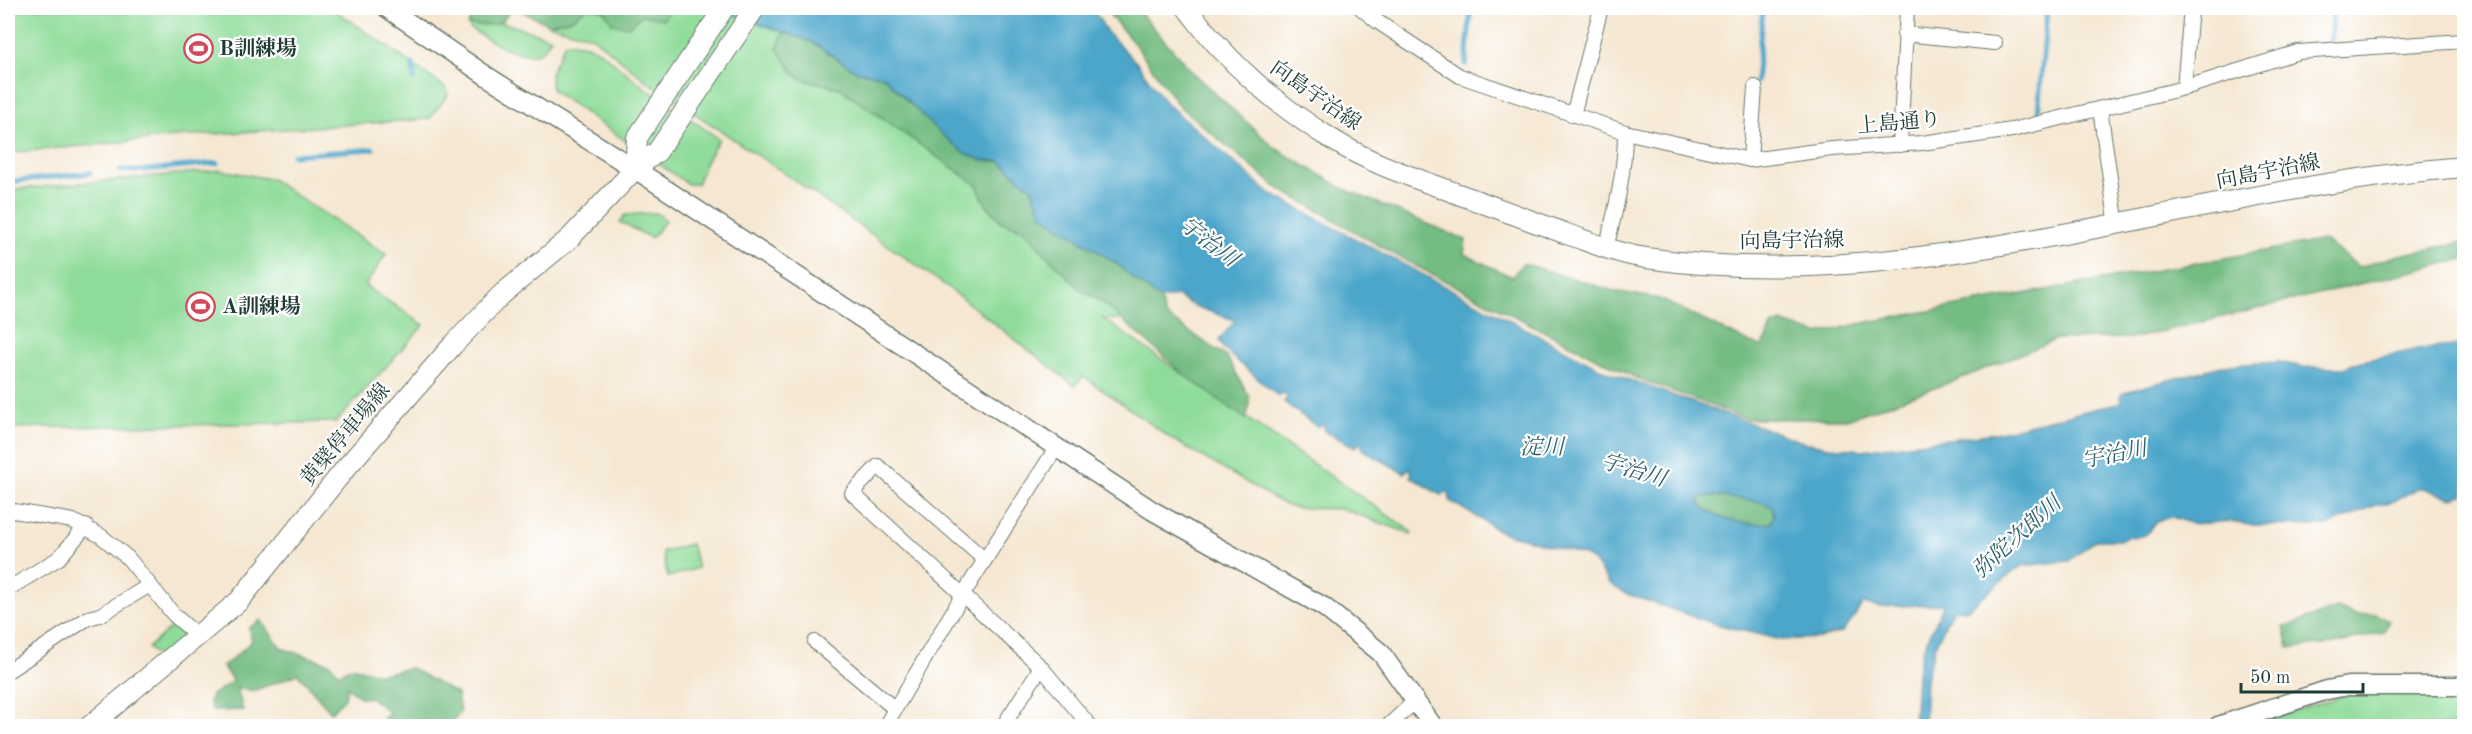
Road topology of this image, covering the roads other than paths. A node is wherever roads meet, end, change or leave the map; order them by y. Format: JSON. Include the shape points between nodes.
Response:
{"nodes":[{"id":1,"x":387,"y":8,"type":"edge"},
{"id":2,"x":724,"y":8,"type":"edge"},
{"id":3,"x":754,"y":8,"type":"edge"},
{"id":4,"x":1361,"y":8,"type":"edge"},
{"id":5,"x":1600,"y":8,"type":"edge"},
{"id":6,"x":1907,"y":8,"type":"edge"},
{"id":7,"x":2191,"y":8,"type":"edge"},
{"id":8,"x":1192,"y":10,"type":"edge"},
{"id":9,"x":1904,"y":34,"type":"junction"},
{"id":10,"x":2464,"y":41,"type":"edge"},
{"id":11,"x":1995,"y":43,"type":"dead end"},
{"id":12,"x":1755,"y":87,"type":"dead end"},
{"id":13,"x":2184,"y":88,"type":"junction"},
{"id":14,"x":2100,"y":109,"type":"junction"},
{"id":15,"x":1573,"y":115,"type":"junction"},
{"id":16,"x":1625,"y":132,"type":"junction"},
{"id":17,"x":1900,"y":145,"type":"junction"},
{"id":18,"x":1750,"y":160,"type":"junction"},
{"id":19,"x":2464,"y":167,"type":"edge"},
{"id":20,"x":635,"y":169,"type":"junction"},
{"id":21,"x":2117,"y":226,"type":"junction"},
{"id":22,"x":1606,"y":248,"type":"junction"},
{"id":23,"x":1056,"y":448,"type":"junction"},
{"id":24,"x":8,"y":510,"type":"edge"},
{"id":25,"x":86,"y":526,"type":"junction"},
{"id":26,"x":985,"y":560,"type":"junction"},
{"id":27,"x":150,"y":585,"type":"junction"},
{"id":28,"x":8,"y":589,"type":"edge"},
{"id":29,"x":962,"y":596,"type":"junction"},
{"id":30,"x":198,"y":637,"type":"junction"},
{"id":31,"x":815,"y":642,"type":"dead end"},
{"id":32,"x":1041,"y":667,"type":"junction"},
{"id":33,"x":8,"y":671,"type":"edge"},
{"id":34,"x":2464,"y":686,"type":"edge"},
{"id":35,"x":1414,"y":702,"type":"junction"},
{"id":36,"x":895,"y":710,"type":"junction"},
{"id":37,"x":90,"y":726,"type":"edge"},
{"id":38,"x":885,"y":726,"type":"edge"},
{"id":39,"x":1003,"y":726,"type":"edge"},
{"id":40,"x":1090,"y":726,"type":"edge"},
{"id":41,"x":1388,"y":726,"type":"edge"},
{"id":42,"x":1433,"y":726,"type":"edge"},
{"id":43,"x":2218,"y":726,"type":"edge"}],
"edges":[{"from":1,"to":20,"type":"street"},
{"from":2,"to":20,"type":"main road","via":[[637,138]]},
{"from":3,"to":20,"type":"main road","name":"黄檗停車場線","via":[[665,141]]},
{"from":4,"to":15,"type":"street","name":"上島通り","via":[[1460,76]]},
{"from":5,"to":15,"type":"street"},
{"from":6,"to":9,"type":"street"},
{"from":7,"to":13,"type":"street"},
{"from":8,"to":22,"type":"main road","name":"向島宇治線","via":[[1222,51],[1253,81],[1334,141],[1405,173]]},
{"from":9,"to":11,"type":"street"},
{"from":9,"to":17,"type":"street"},
{"from":10,"to":13,"type":"street","name":"上島通り","via":[[2298,52]]},
{"from":12,"to":18,"type":"street"},
{"from":13,"to":14,"type":"street","name":"上島通り"},
{"from":14,"to":17,"type":"street","name":"上島通り","via":[[2012,130]]},
{"from":14,"to":21,"type":"street"},
{"from":15,"to":16,"type":"street","name":"上島通り"},
{"from":16,"to":18,"type":"street","name":"上島通り"},
{"from":16,"to":22,"type":"street","via":[[1622,175]]},
{"from":17,"to":18,"type":"street","name":"上島通り","via":[[1832,148]]},
{"from":19,"to":21,"type":"main road","name":"向島宇治線","via":[[2369,177]]},
{"from":20,"to":23,"type":"street"},
{"from":20,"to":30,"type":"main road","name":"黄檗停車場線","via":[[569,239],[501,295],[453,345],[345,469],[246,593]]},
{"from":21,"to":22,"type":"main road","name":"向島宇治線","via":[[1960,252],[1828,266],[1720,265],[1644,258]]},
{"from":23,"to":26,"type":"street"},
{"from":23,"to":35,"type":"street","via":[[1153,512],[1324,607],[1381,653]]},
{"from":24,"to":25,"type":"street"},
{"from":25,"to":27,"type":"street","via":[[128,558]]},
{"from":25,"to":28,"type":"street","via":[[59,558]]},
{"from":26,"to":29,"type":"street"},
{"from":26,"to":29,"type":"street","via":[[878,466],[852,493]]},
{"from":27,"to":30,"type":"street"},
{"from":27,"to":33,"type":"street","via":[[88,618]]},
{"from":29,"to":32,"type":"street"},
{"from":29,"to":36,"type":"street"},
{"from":30,"to":37,"type":"main road","name":"黄檗停車場線"},
{"from":31,"to":36,"type":"street"},
{"from":32,"to":39,"type":"street"},
{"from":32,"to":40,"type":"street"},
{"from":34,"to":43,"type":"street","via":[[2348,686]]},
{"from":35,"to":41,"type":"street"},
{"from":35,"to":42,"type":"street"},
{"from":36,"to":38,"type":"street"}]}
